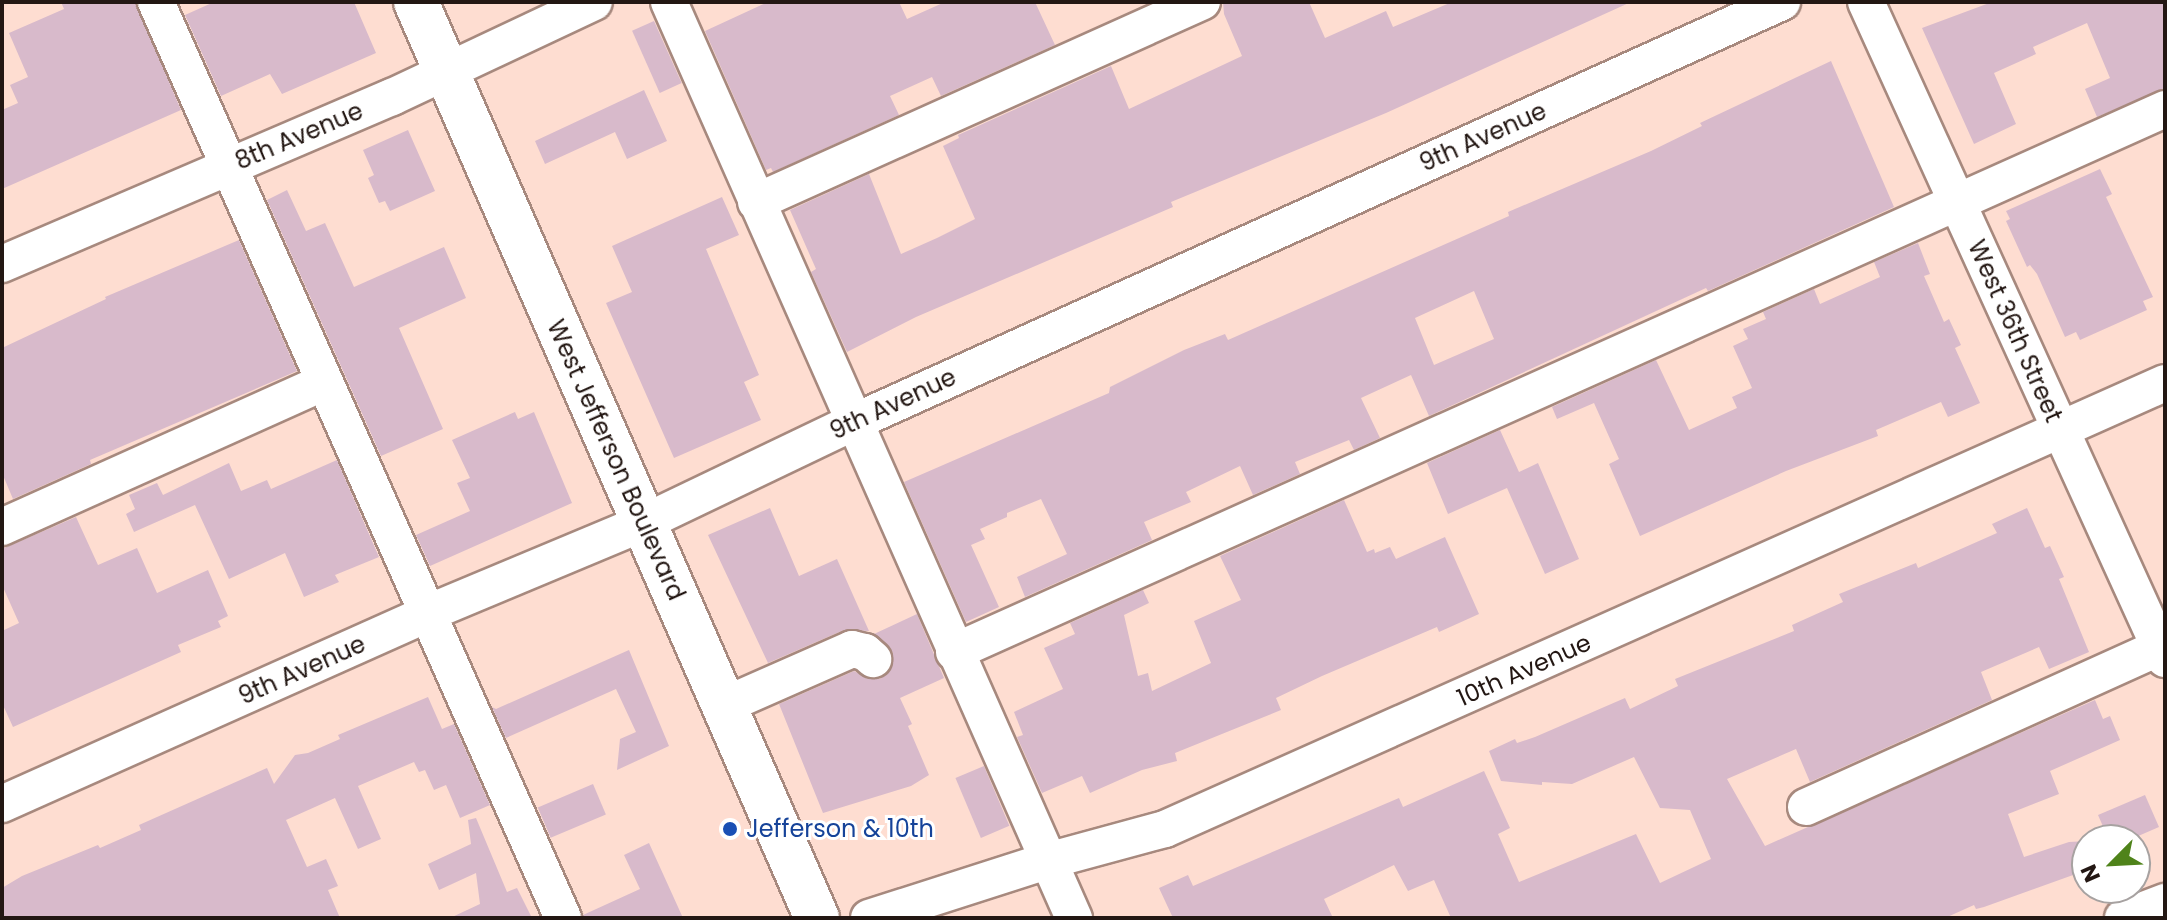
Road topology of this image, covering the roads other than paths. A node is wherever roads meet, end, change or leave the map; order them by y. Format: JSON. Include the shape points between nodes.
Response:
{"nodes":[{"id":1,"x":156,"y":2,"type":"edge"},
{"id":2,"x":416,"y":2,"type":"edge"},
{"id":3,"x":594,"y":2,"type":"edge"},
{"id":4,"x":669,"y":2,"type":"edge"},
{"id":5,"x":1202,"y":2,"type":"edge"},
{"id":6,"x":1782,"y":2,"type":"edge"},
{"id":7,"x":1866,"y":2,"type":"edge"},
{"id":8,"x":446,"y":71,"type":"junction"},
{"id":9,"x":2165,"y":109,"type":"edge"},
{"id":10,"x":229,"y":167,"type":"junction"},
{"id":11,"x":756,"y":202,"type":"junction"},
{"id":12,"x":1957,"y":202,"type":"junction"},
{"id":13,"x":2,"y":264,"type":"edge"},
{"id":14,"x":324,"y":382,"type":"junction"},
{"id":15,"x":2165,"y":383,"type":"edge"},
{"id":16,"x":852,"y":423,"type":"junction"},
{"id":17,"x":2060,"y":431,"type":"junction"},
{"id":18,"x":643,"y":523,"type":"junction"},
{"id":19,"x":2,"y":527,"type":"edge"},
{"id":20,"x":428,"y":613,"type":"junction"},
{"id":21,"x":2163,"y":650,"type":"edge"},
{"id":22,"x":954,"y":652,"type":"junction"},
{"id":23,"x":873,"y":659,"type":"dead end"},
{"id":24,"x":725,"y":705,"type":"junction"},
{"id":25,"x":2,"y":804,"type":"edge"},
{"id":26,"x":1806,"y":807,"type":"dead end"},
{"id":27,"x":1047,"y":861,"type":"junction"},
{"id":28,"x":2165,"y":902,"type":"edge"},
{"id":29,"x":563,"y":918,"type":"edge"},
{"id":30,"x":817,"y":918,"type":"edge"},
{"id":31,"x":869,"y":918,"type":"edge"},
{"id":32,"x":1074,"y":918,"type":"edge"},
{"id":33,"x":2123,"y":918,"type":"edge"}],
"edges":[{"from":1,"to":10,"type":"street"},
{"from":2,"to":8,"type":"main road","name":"West Jefferson Boulevard"},
{"from":3,"to":8,"type":"street","name":"8th Avenue"},
{"from":4,"to":11,"type":"street"},
{"from":5,"to":11,"type":"street"},
{"from":6,"to":16,"type":"street","name":"9th Avenue"},
{"from":7,"to":12,"type":"street","name":"West 36th Street"},
{"from":8,"to":10,"type":"street","name":"8th Avenue"},
{"from":8,"to":18,"type":"main road","name":"West Jefferson Boulevard"},
{"from":9,"to":12,"type":"street"},
{"from":10,"to":13,"type":"street","name":"8th Avenue"},
{"from":10,"to":14,"type":"street"},
{"from":11,"to":16,"type":"street"},
{"from":12,"to":17,"type":"street","name":"West 36th Street"},
{"from":12,"to":22,"type":"street"},
{"from":14,"to":19,"type":"street"},
{"from":14,"to":20,"type":"street"},
{"from":15,"to":17,"type":"street","name":"10th Avenue"},
{"from":16,"to":18,"type":"street","name":"9th Avenue"},
{"from":16,"to":22,"type":"street"},
{"from":17,"to":21,"type":"street","name":"West 36th Street"},
{"from":17,"to":27,"type":"street","name":"10th Avenue","via":[[1165,829]]},
{"from":18,"to":20,"type":"street","name":"9th Avenue"},
{"from":18,"to":24,"type":"main road","name":"West Jefferson Boulevard"},
{"from":20,"to":25,"type":"street","name":"9th Avenue"},
{"from":20,"to":29,"type":"street"},
{"from":21,"to":26,"type":"street"},
{"from":22,"to":27,"type":"street"},
{"from":23,"to":24,"type":"street","via":[[852,649]]},
{"from":24,"to":30,"type":"main road","name":"West Jefferson Boulevard"},
{"from":27,"to":31,"type":"street","name":"10th Avenue"},
{"from":27,"to":32,"type":"street"},
{"from":28,"to":33,"type":"street"}]}
